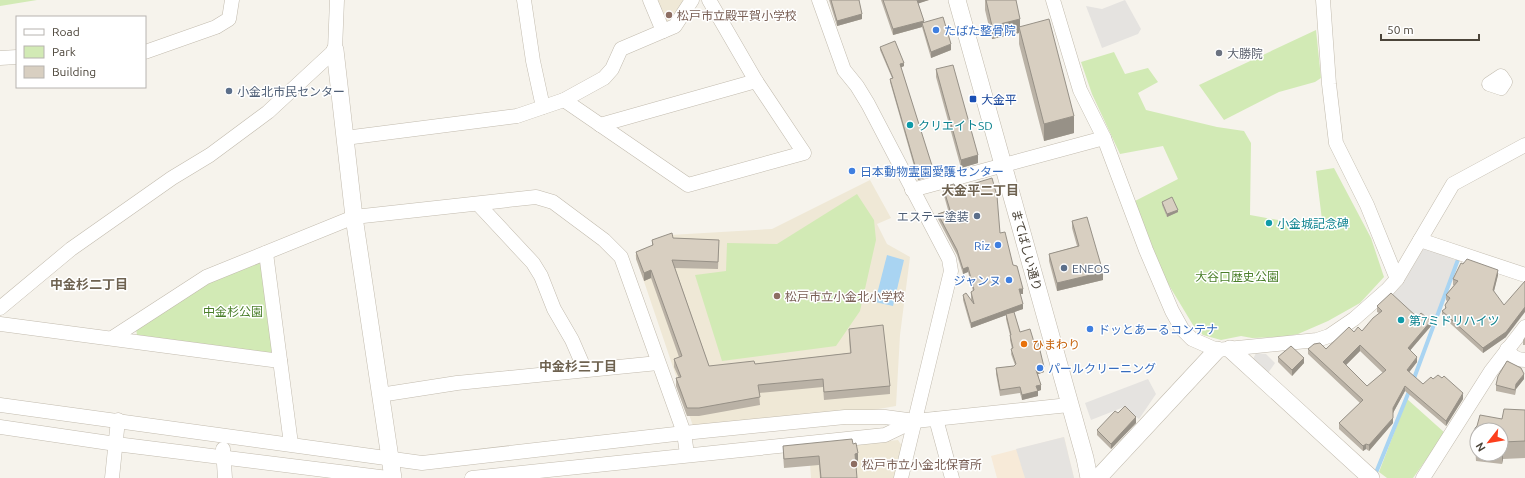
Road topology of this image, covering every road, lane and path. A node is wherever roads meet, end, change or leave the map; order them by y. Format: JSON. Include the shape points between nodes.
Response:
{"nodes":[{"id":1,"x":232,"y":0,"type":"edge"},
{"id":2,"x":337,"y":0,"type":"edge"},
{"id":3,"x":524,"y":0,"type":"edge"},
{"id":4,"x":650,"y":0,"type":"edge"},
{"id":5,"x":692,"y":0,"type":"edge"},
{"id":6,"x":709,"y":0,"type":"edge"},
{"id":7,"x":819,"y":0,"type":"edge"},
{"id":8,"x":957,"y":0,"type":"edge"},
{"id":9,"x":1053,"y":0,"type":"edge"},
{"id":10,"x":1323,"y":0,"type":"edge"},
{"id":11,"x":663,"y":31,"type":"junction"},
{"id":12,"x":335,"y":50,"type":"junction"},
{"id":13,"x":146,"y":52,"type":"edge"},
{"id":14,"x":16,"y":57,"type":"edge"},
{"id":15,"x":0,"y":58,"type":"edge"},
{"id":16,"x":756,"y":81,"type":"junction"},
{"id":17,"x":564,"y":100,"type":"junction"},
{"id":18,"x":543,"y":107,"type":"junction"},
{"id":19,"x":600,"y":125,"type":"junction"},
{"id":20,"x":345,"y":138,"type":"junction"},
{"id":21,"x":1104,"y":138,"type":"junction"},
{"id":22,"x":1525,"y":145,"type":"edge"},
{"id":23,"x":1003,"y":166,"type":"junction"},
{"id":24,"x":912,"y":190,"type":"junction"},
{"id":25,"x":478,"y":204,"type":"junction"},
{"id":26,"x":354,"y":217,"type":"junction"},
{"id":27,"x":1420,"y":240,"type":"junction"},
{"id":28,"x":266,"y":253,"type":"junction"},
{"id":29,"x":1525,"y":275,"type":"edge"},
{"id":30,"x":1397,"y":279,"type":"junction"},
{"id":31,"x":0,"y":308,"type":"edge"},
{"id":32,"x":0,"y":324,"type":"edge"},
{"id":33,"x":1525,"y":327,"type":"edge"},
{"id":34,"x":112,"y":338,"type":"junction"},
{"id":35,"x":1506,"y":349,"type":"junction"},
{"id":36,"x":1224,"y":350,"type":"junction"},
{"id":37,"x":1525,"y":360,"type":"edge"},
{"id":38,"x":280,"y":361,"type":"junction"},
{"id":39,"x":658,"y":363,"type":"junction"},
{"id":40,"x":585,"y":370,"type":"junction"},
{"id":41,"x":380,"y":395,"type":"junction"},
{"id":42,"x":0,"y":405,"type":"edge"},
{"id":43,"x":1069,"y":405,"type":"junction"},
{"id":44,"x":936,"y":419,"type":"junction"},
{"id":45,"x":118,"y":420,"type":"junction"},
{"id":46,"x":915,"y":421,"type":"junction"},
{"id":47,"x":0,"y":427,"type":"edge"},
{"id":48,"x":684,"y":433,"type":"junction"},
{"id":49,"x":223,"y":436,"type":"junction"},
{"id":50,"x":116,"y":444,"type":"junction"},
{"id":51,"x":291,"y":444,"type":"junction"},
{"id":52,"x":565,"y":447,"type":"junction"},
{"id":53,"x":687,"y":454,"type":"junction"},
{"id":54,"x":222,"y":456,"type":"junction"},
{"id":55,"x":388,"y":459,"type":"junction"},
{"id":56,"x":302,"y":473,"type":"edge"},
{"id":57,"x":568,"y":473,"type":"edge"},
{"id":58,"x":112,"y":478,"type":"edge"},
{"id":59,"x":225,"y":478,"type":"edge"},
{"id":60,"x":388,"y":478,"type":"edge"},
{"id":61,"x":392,"y":478,"type":"edge"},
{"id":62,"x":472,"y":478,"type":"edge"},
{"id":63,"x":901,"y":478,"type":"edge"},
{"id":64,"x":952,"y":478,"type":"edge"},
{"id":65,"x":1088,"y":478,"type":"edge"},
{"id":66,"x":1098,"y":478,"type":"edge"},
{"id":67,"x":1371,"y":478,"type":"edge"},
{"id":68,"x":1423,"y":478,"type":"edge"}],
"edges":[{"from":1,"to":13,"type":"street","via":[[229,19],[216,27]]},
{"from":2,"to":12,"type":"street"},
{"from":3,"to":18,"type":"street"},
{"from":4,"to":11,"type":"street"},
{"from":5,"to":11,"type":"street","via":[[675,26]]},
{"from":6,"to":16,"type":"street"},
{"from":7,"to":24,"type":"street","via":[[844,70],[868,104]]},
{"from":8,"to":23,"type":"street","name":"まてばしい通り"},
{"from":9,"to":21,"type":"street","via":[[1080,90]]},
{"from":10,"to":30,"type":"street","via":[[1336,143],[1367,205]]},
{"from":11,"to":17,"type":"street","via":[[621,49],[612,69],[604,78]]},
{"from":12,"to":20,"type":"street"},
{"from":12,"to":31,"type":"street","via":[[268,112],[210,155],[172,178],[71,249]]},
{"from":14,"to":15,"type":"street"},
{"from":16,"to":19,"type":"street"},
{"from":16,"to":19,"type":"street","via":[[804,153],[688,184]]},
{"from":17,"to":18,"type":"street"},
{"from":17,"to":19,"type":"street"},
{"from":18,"to":20,"type":"street","via":[[518,116]]},
{"from":20,"to":26,"type":"street"},
{"from":21,"to":23,"type":"street"},
{"from":21,"to":36,"type":"street","via":[[1172,312],[1192,340]]},
{"from":22,"to":27,"type":"street","via":[[1453,184]]},
{"from":23,"to":24,"type":"street"},
{"from":23,"to":43,"type":"street","name":"まてばしい通り"},
{"from":24,"to":46,"type":"street","via":[[949,260],[951,271]]},
{"from":25,"to":26,"type":"street"},
{"from":25,"to":39,"type":"street","via":[[542,198],[553,202],[604,240],[621,257]]},
{"from":25,"to":40,"type":"street","via":[[533,263]]},
{"from":26,"to":28,"type":"street"},
{"from":26,"to":41,"type":"street"},
{"from":27,"to":29,"type":"street"},
{"from":27,"to":30,"type":"street"},
{"from":28,"to":34,"type":"street","via":[[206,277]]},
{"from":28,"to":38,"type":"street"},
{"from":30,"to":36,"type":"street","via":[[1354,319],[1329,336],[1296,343]]},
{"from":32,"to":34,"type":"street"},
{"from":33,"to":35,"type":"street"},
{"from":34,"to":38,"type":"street"},
{"from":35,"to":37,"type":"street","via":[[1512,357]]},
{"from":35,"to":68,"type":"street"},
{"from":36,"to":66,"type":"street"},
{"from":36,"to":67,"type":"street"},
{"from":38,"to":51,"type":"street"},
{"from":39,"to":40,"type":"street"},
{"from":39,"to":48,"type":"street"},
{"from":40,"to":41,"type":"street","via":[[457,383]]},
{"from":41,"to":55,"type":"street"},
{"from":42,"to":45,"type":"street"},
{"from":43,"to":44,"type":"street"},
{"from":43,"to":65,"type":"street","name":"まてばしい通り","via":[[1085,458]]},
{"from":44,"to":46,"type":"street"},
{"from":44,"to":64,"type":"street"},
{"from":45,"to":49,"type":"street"},
{"from":45,"to":50,"type":"street"},
{"from":46,"to":48,"type":"street","via":[[885,417],[845,418]]},
{"from":46,"to":53,"type":"street","via":[[885,435]]},
{"from":46,"to":63,"type":"street"},
{"from":47,"to":50,"type":"street"},
{"from":48,"to":52,"type":"street"},
{"from":48,"to":53,"type":"street"},
{"from":49,"to":51,"type":"street"},
{"from":49,"to":54,"type":"street"},
{"from":50,"to":54,"type":"street"},
{"from":50,"to":58,"type":"street"},
{"from":51,"to":55,"type":"street"},
{"from":52,"to":55,"type":"street","via":[[422,463]]},
{"from":52,"to":57,"type":"street"},
{"from":53,"to":57,"type":"street"},
{"from":54,"to":56,"type":"street"},
{"from":54,"to":59,"type":"street"},
{"from":55,"to":61,"type":"street"},
{"from":56,"to":60,"type":"street"},
{"from":57,"to":62,"type":"street"}]}
